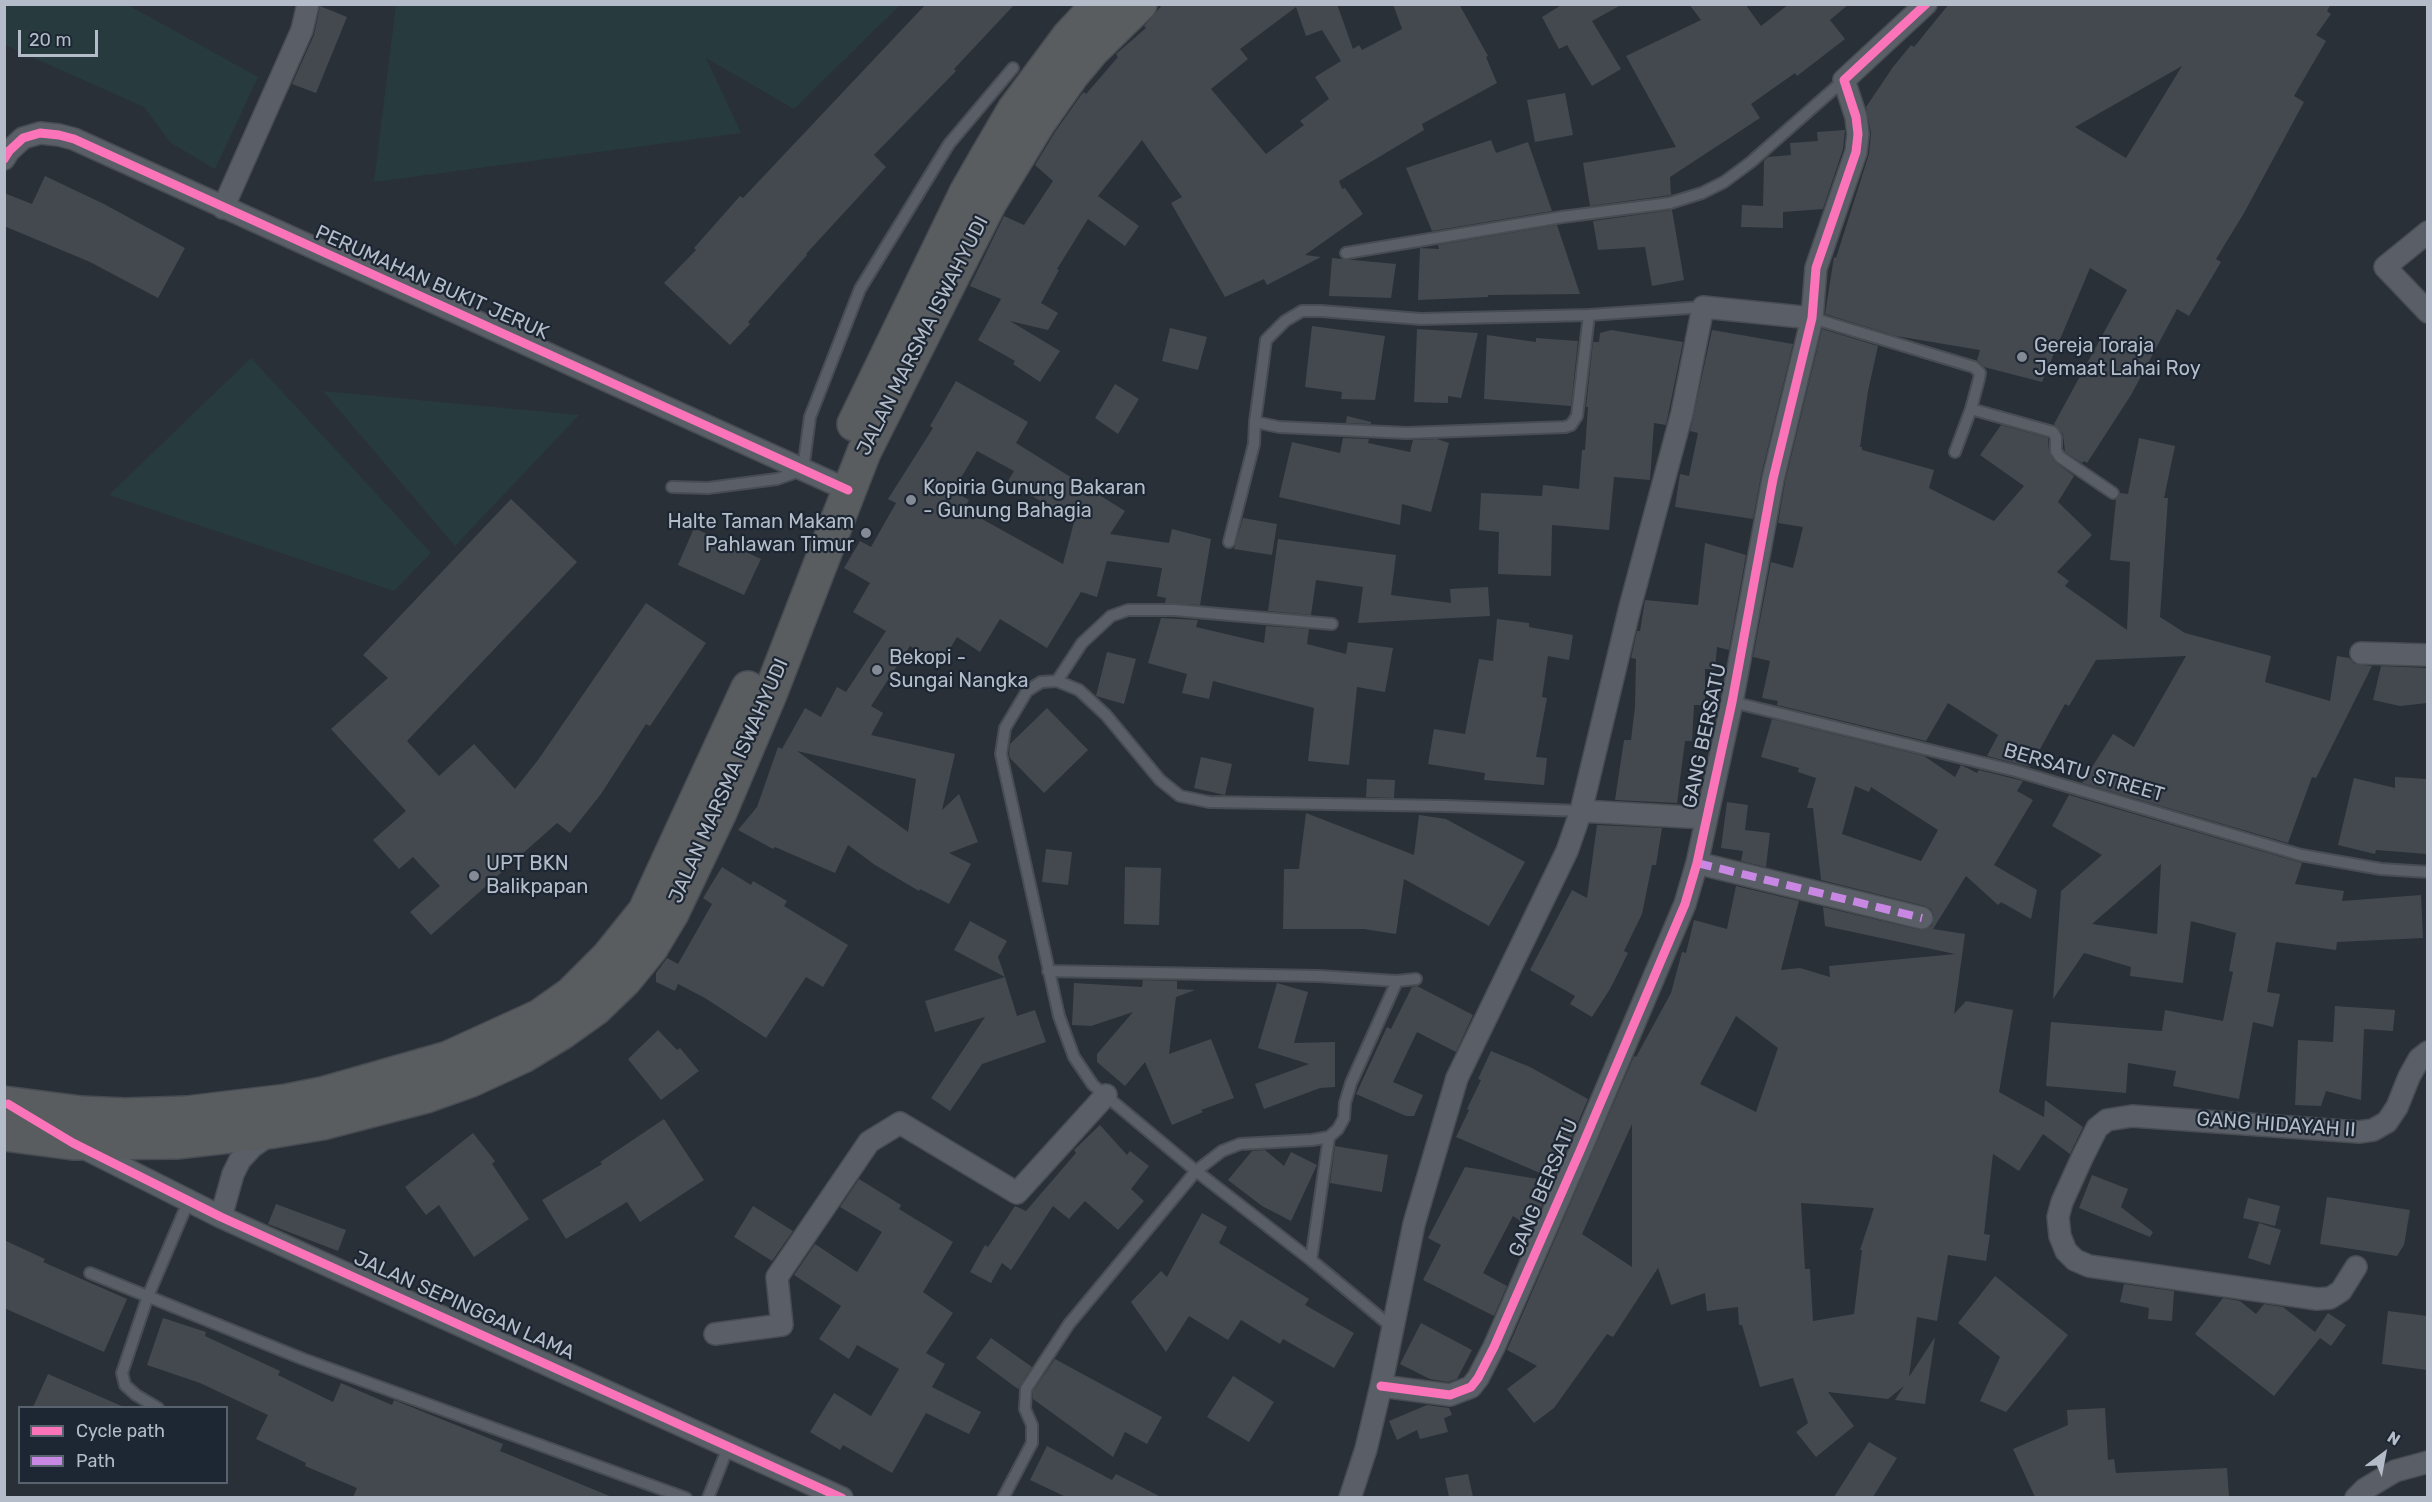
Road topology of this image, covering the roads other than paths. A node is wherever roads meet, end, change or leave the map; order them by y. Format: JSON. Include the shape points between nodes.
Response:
{"nodes":[{"id":1,"x":308,"y":4,"type":"edge"},
{"id":2,"x":1099,"y":4,"type":"edge"},
{"id":3,"x":1140,"y":4,"type":"edge"},
{"id":4,"x":1926,"y":4,"type":"edge"},
{"id":5,"x":1013,"y":68,"type":"dead end"},
{"id":6,"x":1844,"y":80,"type":"junction"},
{"id":7,"x":4,"y":159,"type":"edge"},
{"id":8,"x":223,"y":208,"type":"junction"},
{"id":9,"x":2427,"y":232,"type":"edge"},
{"id":10,"x":1346,"y":253,"type":"dead end"},
{"id":11,"x":1703,"y":307,"type":"junction"},
{"id":12,"x":2427,"y":312,"type":"edge"},
{"id":13,"x":1589,"y":315,"type":"junction"},
{"id":14,"x":1812,"y":318,"type":"junction"},
{"id":15,"x":1971,"y":409,"type":"junction"},
{"id":16,"x":1255,"y":422,"type":"junction"},
{"id":17,"x":1955,"y":452,"type":"dead end"},
{"id":18,"x":826,"y":480,"type":"junction"},
{"id":19,"x":672,"y":488,"type":"dead end"},
{"id":20,"x":2113,"y":493,"type":"dead end"},
{"id":21,"x":1229,"y":542,"type":"dead end"},
{"id":22,"x":1332,"y":624,"type":"dead end"},
{"id":23,"x":2361,"y":653,"type":"dead end"},
{"id":24,"x":2427,"y":655,"type":"edge"},
{"id":25,"x":1057,"y":681,"type":"junction"},
{"id":26,"x":1732,"y":702,"type":"junction"},
{"id":27,"x":1581,"y":811,"type":"junction"},
{"id":28,"x":1706,"y":818,"type":"junction"},
{"id":29,"x":1697,"y":863,"type":"junction"},
{"id":30,"x":2427,"y":872,"type":"edge"},
{"id":31,"x":1922,"y":918,"type":"dead end"},
{"id":32,"x":1048,"y":971,"type":"junction"},
{"id":33,"x":1416,"y":980,"type":"dead end"},
{"id":34,"x":1397,"y":981,"type":"junction"},
{"id":35,"x":2427,"y":1052,"type":"edge"},
{"id":36,"x":1106,"y":1095,"type":"junction"},
{"id":37,"x":287,"y":1101,"type":"junction"},
{"id":38,"x":6,"y":1114,"type":"edge"},
{"id":39,"x":274,"y":1131,"type":"junction"},
{"id":40,"x":1329,"y":1137,"type":"junction"},
{"id":41,"x":73,"y":1143,"type":"junction"},
{"id":42,"x":1196,"y":1171,"type":"junction"},
{"id":43,"x":189,"y":1200,"type":"junction"},
{"id":44,"x":221,"y":1217,"type":"junction"},
{"id":45,"x":1311,"y":1260,"type":"junction"},
{"id":46,"x":2356,"y":1267,"type":"dead end"},
{"id":47,"x":90,"y":1273,"type":"dead end"},
{"id":48,"x":148,"y":1296,"type":"junction"},
{"id":49,"x":1393,"y":1328,"type":"junction"},
{"id":50,"x":715,"y":1334,"type":"dead end"},
{"id":51,"x":1381,"y":1386,"type":"junction"},
{"id":52,"x":156,"y":1406,"type":"edge"},
{"id":53,"x":729,"y":1446,"type":"junction"},
{"id":54,"x":2427,"y":1462,"type":"edge"},
{"id":55,"x":833,"y":1496,"type":"edge"},
{"id":56,"x":686,"y":1497,"type":"edge"},
{"id":57,"x":708,"y":1497,"type":"edge"},
{"id":58,"x":1003,"y":1497,"type":"edge"},
{"id":59,"x":1350,"y":1497,"type":"edge"},
{"id":60,"x":2356,"y":1497,"type":"edge"}],
"edges":[{"from":1,"to":8,"type":"street","via":[[302,30]]},
{"from":2,"to":18,"type":"highway","name":"JALAN MARSMA ISWAHYUDI","via":[[1069,36],[1014,110],[986,158]]},
{"from":3,"to":18,"type":"highway","name":"JALAN MARSMA ISWAHYUDI","via":[[1072,75],[1009,170],[864,452]]},
{"from":4,"to":6,"type":"street"},
{"from":5,"to":18,"type":"lane","via":[[949,144],[860,289],[810,417]]},
{"from":6,"to":10,"type":"lane","via":[[1751,162],[1702,193],[1670,203]]},
{"from":6,"to":14,"type":"street","name":"GANG BERSATU","via":[[1856,117],[1856,152],[1816,268]]},
{"from":7,"to":8,"type":"street","name":"PERUMAHAN BUKIT JERUK","via":[[23,138],[59,135]]},
{"from":8,"to":18,"type":"street","name":"PERUMAHAN BUKIT JERUK"},
{"from":9,"to":12,"type":"street","via":[[2385,267]]},
{"from":11,"to":13,"type":"lane"},
{"from":11,"to":14,"type":"street"},
{"from":11,"to":27,"type":"street","via":[[1679,423]]},
{"from":13,"to":16,"type":"lane","via":[[1421,319],[1302,311],[1266,340]]},
{"from":13,"to":16,"type":"lane","via":[[1578,416],[1572,425],[1407,433],[1279,427]]},
{"from":14,"to":15,"type":"lane","via":[[1974,368],[1980,373]]},
{"from":14,"to":26,"type":"street","name":"GANG BERSATU","via":[[1773,479]]},
{"from":15,"to":17,"type":"lane"},
{"from":15,"to":20,"type":"lane","via":[[2053,432],[2060,457]]},
{"from":16,"to":21,"type":"lane","via":[[1254,444]]},
{"from":18,"to":19,"type":"lane","via":[[777,479],[708,488]]},
{"from":18,"to":37,"type":"highway","name":"JALAN MARSMA ISWAHYUDI","via":[[735,719],[645,911],[608,957],[571,994],[540,1016],[501,1035],[430,1064]]},
{"from":18,"to":39,"type":"highway","name":"JALAN MARSMA ISWAHYUDI","via":[[770,694],[672,913],[625,980],[596,1008],[561,1033],[471,1080],[322,1123]]},
{"from":22,"to":25,"type":"lane","via":[[1174,610],[1128,610],[1111,616],[1082,643]]},
{"from":23,"to":24,"type":"street"},
{"from":25,"to":27,"type":"lane","via":[[1079,690],[1160,780],[1180,796],[1209,802]]},
{"from":25,"to":32,"type":"lane","via":[[1041,682],[1027,692],[1013,710],[1001,742]]},
{"from":26,"to":28,"type":"street","name":"GANG BERSATU"},
{"from":26,"to":30,"type":"lane","name":"BERSATU STREET","via":[[2016,771],[2301,855],[2382,869]]},
{"from":27,"to":28,"type":"street"},
{"from":27,"to":49,"type":"street","via":[[1567,851],[1457,1078],[1414,1224]]},
{"from":28,"to":29,"type":"street","name":"GANG BERSATU"},
{"from":29,"to":31,"type":"street"},
{"from":29,"to":51,"type":"street","name":"GANG BERSATU","via":[[1671,936],[1478,1378],[1471,1387],[1450,1395]]},
{"from":32,"to":34,"type":"lane"},
{"from":32,"to":36,"type":"lane","via":[[1074,1057],[1093,1085]]},
{"from":33,"to":34,"type":"lane"},
{"from":34,"to":40,"type":"lane","via":[[1351,1083],[1344,1118]]},
{"from":35,"to":46,"type":"street","name":"GANG HIDAYAH II","via":[[2419,1059],[2387,1122],[2373,1130],[2132,1116],[2107,1120],[2097,1128],[2058,1217],[2066,1251],[2089,1266],[2317,1299],[2330,1298],[2341,1291]]},
{"from":36,"to":42,"type":"lane"},
{"from":36,"to":50,"type":"street","via":[[1017,1193],[900,1123],[869,1142],[777,1277],[782,1325]]},
{"from":37,"to":38,"type":"highway","name":"JALAN MARSMA ISWAHYUDI","via":[[187,1113]]},
{"from":37,"to":39,"type":"street"},
{"from":38,"to":41,"type":"highway","name":"JALAN MARSMA ISWAHYUDI"},
{"from":39,"to":41,"type":"highway","name":"JALAN MARSMA ISWAHYUDI","via":[[176,1142]]},
{"from":39,"to":44,"type":"street","via":[[240,1160]]},
{"from":40,"to":42,"type":"lane","via":[[1240,1144],[1222,1151]]},
{"from":40,"to":45,"type":"lane"},
{"from":41,"to":43,"type":"street","name":"JALAN SEPINGGAN LAMA"},
{"from":42,"to":45,"type":"lane"},
{"from":42,"to":58,"type":"lane","via":[[1070,1324],[1026,1389],[1025,1409],[1032,1425],[1032,1443]]},
{"from":43,"to":44,"type":"street","name":"JALAN SEPINGGAN LAMA"},
{"from":43,"to":48,"type":"lane"},
{"from":44,"to":53,"type":"street","name":"JALAN SEPINGGAN LAMA"},
{"from":45,"to":49,"type":"lane"},
{"from":47,"to":48,"type":"lane"},
{"from":48,"to":52,"type":"lane","via":[[122,1373],[125,1385]]},
{"from":48,"to":56,"type":"lane","via":[[303,1359]]},
{"from":49,"to":51,"type":"street"},
{"from":51,"to":59,"type":"street"},
{"from":53,"to":55,"type":"street","name":"JALAN SEPINGGAN LAMA"},
{"from":53,"to":57,"type":"lane"},
{"from":54,"to":60,"type":"street","via":[[2395,1471]]}]}
